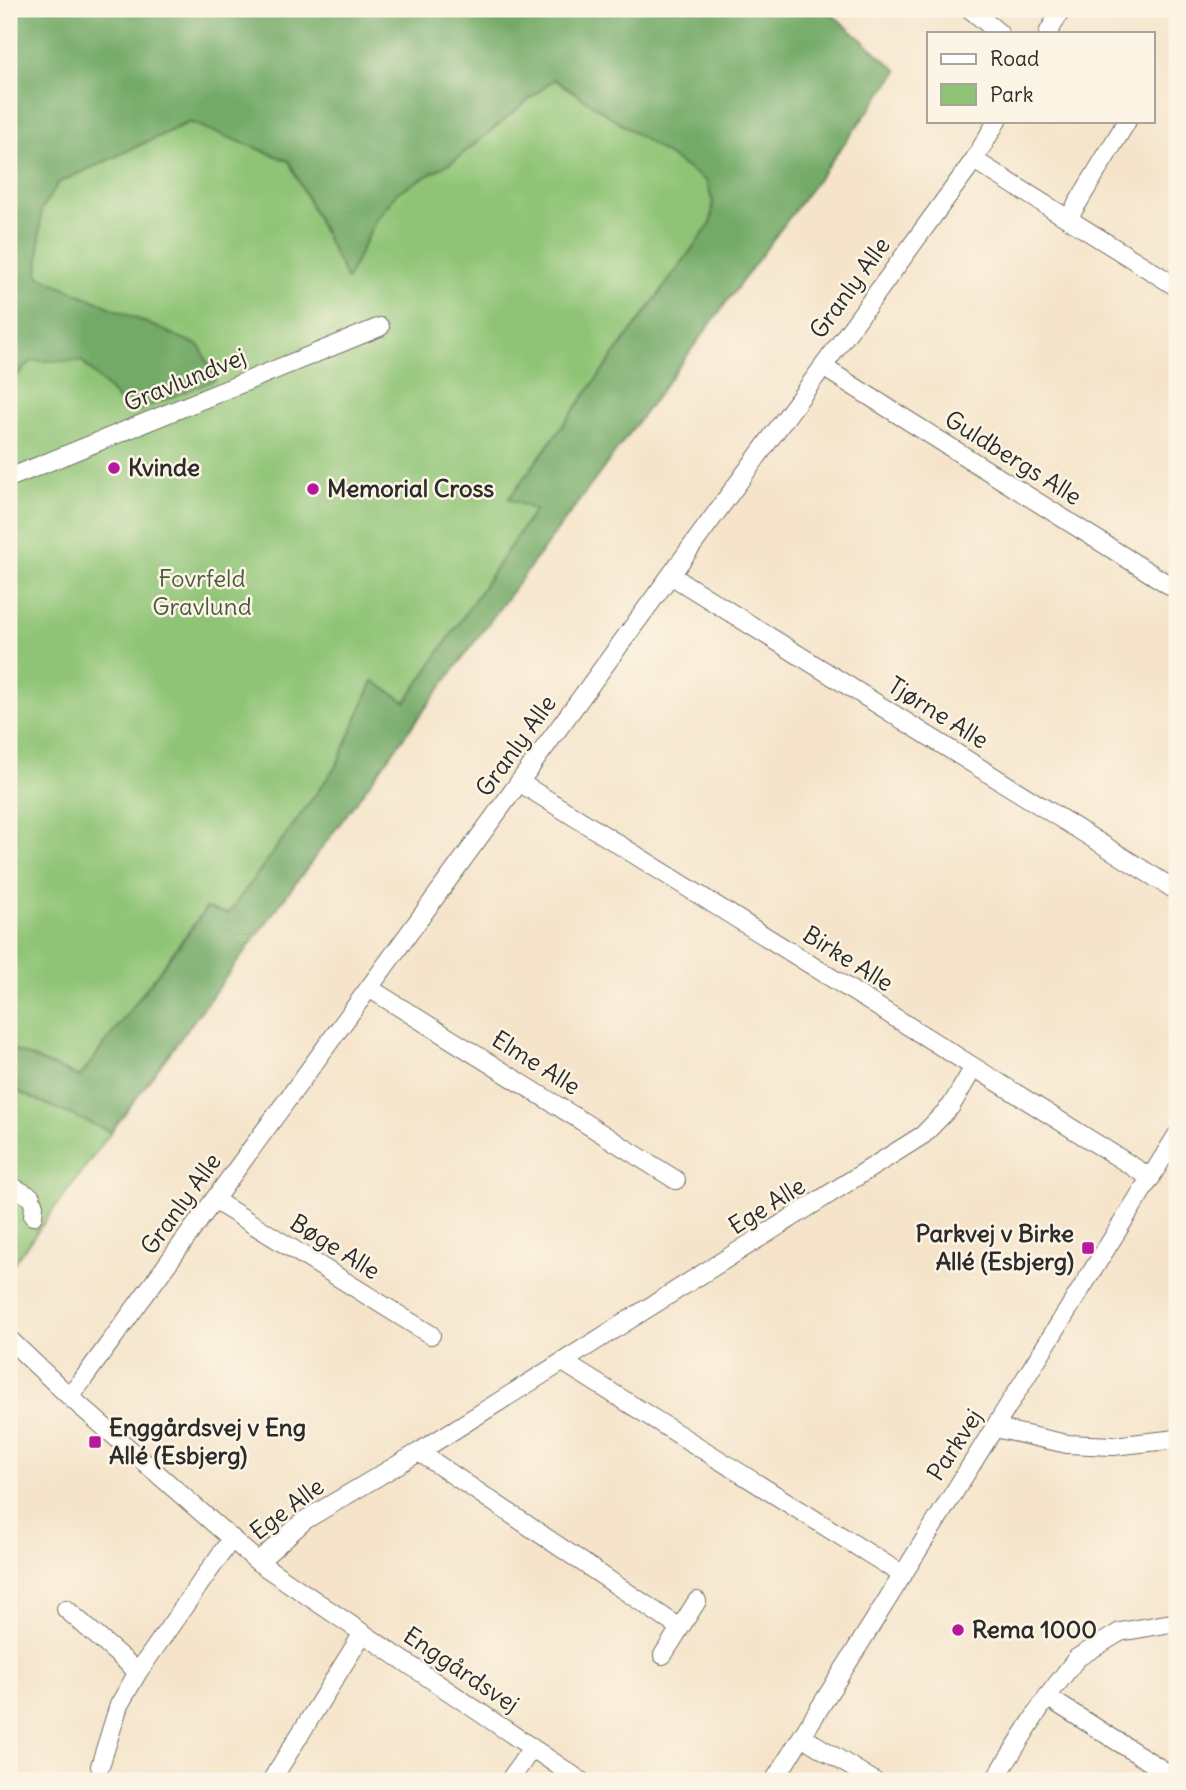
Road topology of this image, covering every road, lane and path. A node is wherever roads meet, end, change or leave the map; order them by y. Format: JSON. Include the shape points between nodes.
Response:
{"nodes":[{"id":1,"x":970,"y":9,"type":"edge"},
{"id":2,"x":1062,"y":9,"type":"edge"},
{"id":3,"x":998,"y":32,"type":"edge"},
{"id":4,"x":1049,"y":32,"type":"edge"},
{"id":5,"x":996,"y":122,"type":"edge"},
{"id":6,"x":1127,"y":122,"type":"edge"},
{"id":7,"x":974,"y":160,"type":"junction"},
{"id":8,"x":1068,"y":219,"type":"junction"},
{"id":9,"x":1177,"y":287,"type":"edge"},
{"id":10,"x":380,"y":327,"type":"dead end"},
{"id":11,"x":823,"y":367,"type":"junction"},
{"id":12,"x":9,"y":478,"type":"edge"},
{"id":13,"x":672,"y":576,"type":"junction"},
{"id":14,"x":1177,"y":590,"type":"edge"},
{"id":15,"x":519,"y":782,"type":"junction"},
{"id":16,"x":1177,"y":891,"type":"edge"},
{"id":17,"x":369,"y":988,"type":"junction"},
{"id":18,"x":974,"y":1067,"type":"junction"},
{"id":19,"x":1177,"y":1135,"type":"edge"},
{"id":20,"x":1151,"y":1178,"type":"junction"},
{"id":21,"x":677,"y":1180,"type":"dead end"},
{"id":22,"x":9,"y":1185,"type":"edge"},
{"id":23,"x":214,"y":1200,"type":"junction"},
{"id":24,"x":33,"y":1216,"type":"dead end"},
{"id":25,"x":431,"y":1335,"type":"dead end"},
{"id":26,"x":9,"y":1339,"type":"edge"},
{"id":27,"x":564,"y":1362,"type":"junction"},
{"id":28,"x":70,"y":1397,"type":"junction"},
{"id":29,"x":995,"y":1428,"type":"junction"},
{"id":30,"x":1177,"y":1439,"type":"edge"},
{"id":31,"x":419,"y":1452,"type":"junction"},
{"id":32,"x":232,"y":1538,"type":"junction"},
{"id":33,"x":258,"y":1562,"type":"junction"},
{"id":34,"x":903,"y":1575,"type":"junction"},
{"id":35,"x":697,"y":1601,"type":"dead end"},
{"id":36,"x":65,"y":1609,"type":"dead end"},
{"id":37,"x":1177,"y":1622,"type":"edge"},
{"id":38,"x":680,"y":1628,"type":"junction"},
{"id":39,"x":363,"y":1633,"type":"junction"},
{"id":40,"x":663,"y":1655,"type":"dead end"},
{"id":41,"x":138,"y":1672,"type":"junction"},
{"id":42,"x":1047,"y":1698,"type":"junction"},
{"id":43,"x":803,"y":1737,"type":"junction"},
{"id":44,"x":532,"y":1748,"type":"junction"},
{"id":45,"x":100,"y":1766,"type":"dead end"},
{"id":46,"x":1177,"y":1779,"type":"edge"},
{"id":47,"x":271,"y":1781,"type":"edge"},
{"id":48,"x":509,"y":1781,"type":"edge"},
{"id":49,"x":581,"y":1781,"type":"edge"},
{"id":50,"x":774,"y":1781,"type":"edge"},
{"id":51,"x":874,"y":1781,"type":"edge"},
{"id":52,"x":994,"y":1781,"type":"edge"}],
"edges":[{"from":1,"to":3,"type":"street"},
{"from":2,"to":4,"type":"street"},
{"from":5,"to":7,"type":"street","name":"Granly Alle"},
{"from":6,"to":8,"type":"street"},
{"from":7,"to":8,"type":"street"},
{"from":7,"to":11,"type":"street","name":"Granly Alle"},
{"from":8,"to":9,"type":"street"},
{"from":10,"to":12,"type":"street","name":"Gravlundvej"},
{"from":11,"to":13,"type":"street","name":"Granly Alle"},
{"from":11,"to":14,"type":"street","name":"Guldbergs Alle"},
{"from":13,"to":15,"type":"street","name":"Granly Alle"},
{"from":13,"to":16,"type":"street","name":"Tjørne Alle"},
{"from":15,"to":17,"type":"street","name":"Granly Alle"},
{"from":15,"to":18,"type":"street","name":"Birke Alle"},
{"from":17,"to":21,"type":"street","name":"Elme Alle"},
{"from":17,"to":23,"type":"street","name":"Granly Alle"},
{"from":18,"to":20,"type":"street","name":"Birke Alle"},
{"from":18,"to":27,"type":"street","name":"Ege Alle","via":[[951,1106],[923,1135]]},
{"from":19,"to":20,"type":"street","name":"Parkvej"},
{"from":20,"to":29,"type":"street","name":"Parkvej"},
{"from":22,"to":24,"type":"street","via":[[31,1197]]},
{"from":23,"to":25,"type":"street","name":"Bøge Alle"},
{"from":23,"to":28,"type":"street","name":"Granly Alle"},
{"from":26,"to":28,"type":"street","name":"Enggårdsvej"},
{"from":27,"to":31,"type":"street","name":"Ege Alle"},
{"from":27,"to":34,"type":"street"},
{"from":28,"to":32,"type":"street","name":"Enggårdsvej"},
{"from":29,"to":30,"type":"street","via":[[1067,1444],[1112,1446]]},
{"from":29,"to":34,"type":"street","name":"Parkvej"},
{"from":31,"to":33,"type":"street","name":"Ege Alle","via":[[305,1520]]},
{"from":31,"to":38,"type":"street"},
{"from":32,"to":33,"type":"street","name":"Enggårdsvej"},
{"from":32,"to":41,"type":"street"},
{"from":33,"to":39,"type":"street","name":"Enggårdsvej"},
{"from":34,"to":43,"type":"street","name":"Parkvej"},
{"from":35,"to":38,"type":"street"},
{"from":36,"to":41,"type":"street"},
{"from":37,"to":42,"type":"street","via":[[1120,1632],[1077,1658]]},
{"from":38,"to":40,"type":"street"},
{"from":39,"to":44,"type":"street","name":"Enggårdsvej"},
{"from":39,"to":47,"type":"street"},
{"from":41,"to":45,"type":"street","via":[[119,1705]]},
{"from":42,"to":46,"type":"street"},
{"from":42,"to":52,"type":"street"},
{"from":43,"to":50,"type":"street","name":"Parkvej"},
{"from":43,"to":51,"type":"street"},
{"from":44,"to":48,"type":"street"},
{"from":44,"to":49,"type":"street","name":"Enggårdsvej"}]}
